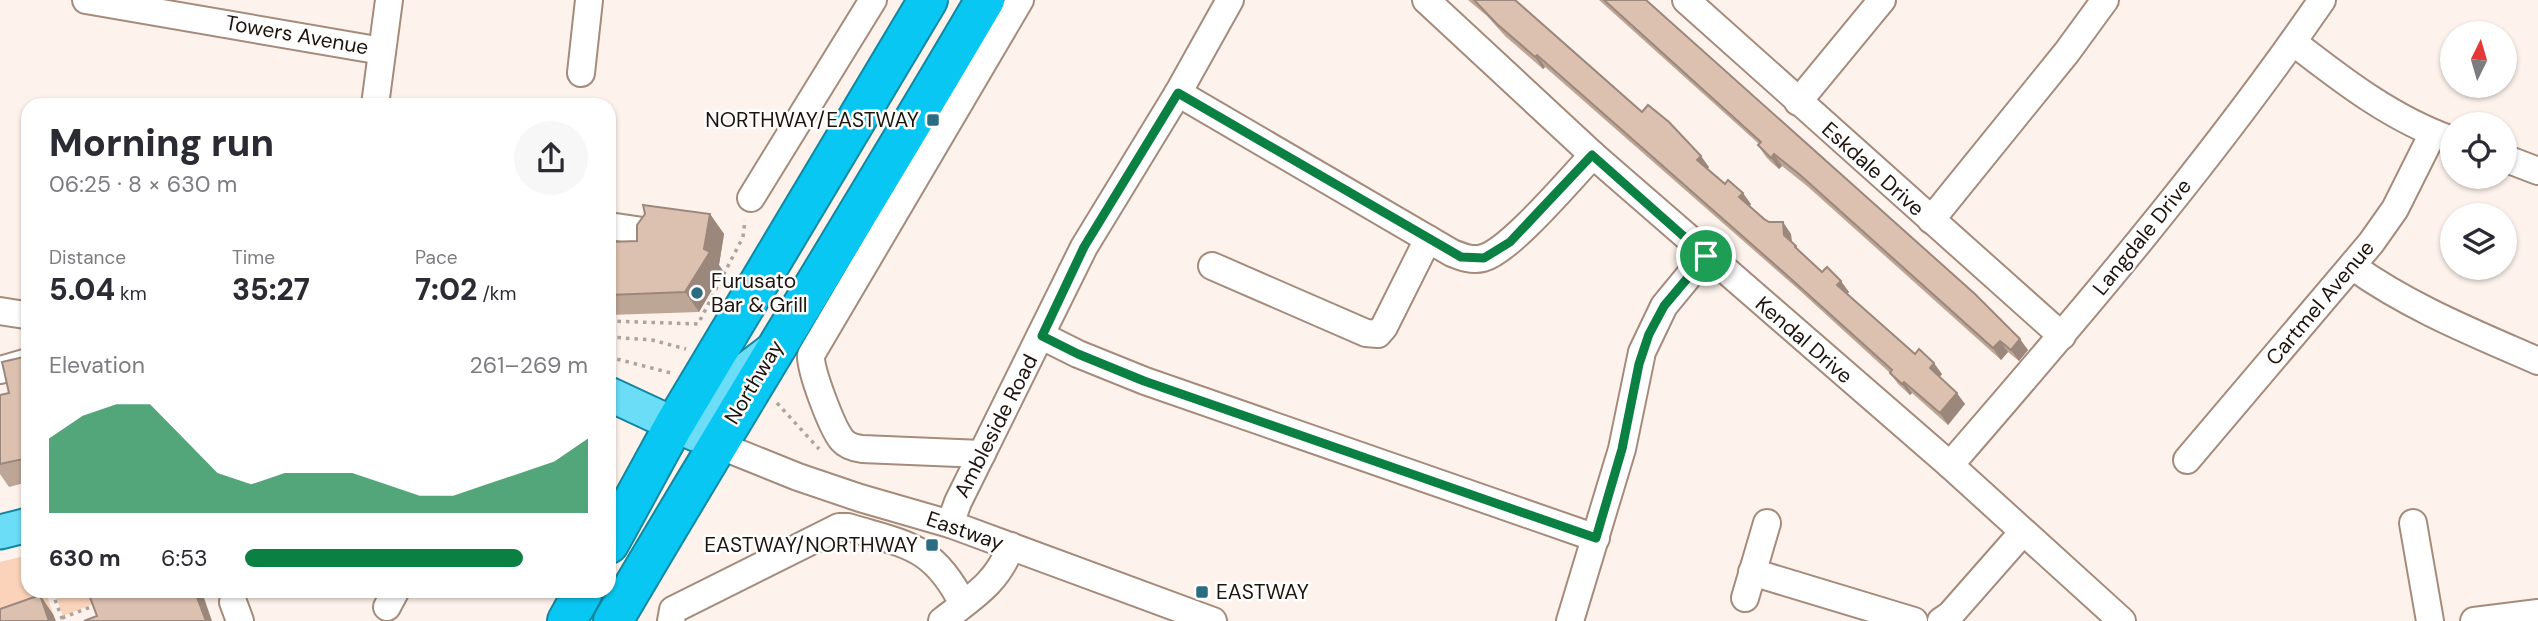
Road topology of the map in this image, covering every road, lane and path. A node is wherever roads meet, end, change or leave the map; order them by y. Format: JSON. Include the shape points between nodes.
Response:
{"nodes":[{"id":1,"x":86,"y":0,"type":"edge"},
{"id":2,"x":389,"y":0,"type":"edge"},
{"id":3,"x":589,"y":0,"type":"edge"},
{"id":4,"x":873,"y":0,"type":"edge"},
{"id":5,"x":928,"y":0,"type":"edge"},
{"id":6,"x":985,"y":0,"type":"edge"},
{"id":7,"x":1020,"y":0,"type":"edge"},
{"id":8,"x":1230,"y":0,"type":"edge"},
{"id":9,"x":1426,"y":0,"type":"edge"},
{"id":10,"x":1686,"y":0,"type":"edge"},
{"id":11,"x":1882,"y":0,"type":"edge"},
{"id":12,"x":2105,"y":0,"type":"edge"},
{"id":13,"x":2322,"y":0,"type":"edge"},
{"id":14,"x":2293,"y":42,"type":"junction"},
{"id":15,"x":382,"y":51,"type":"junction"},
{"id":16,"x":581,"y":73,"type":"dead end"},
{"id":17,"x":1178,"y":93,"type":"junction"},
{"id":18,"x":376,"y":98,"type":"edge"},
{"id":19,"x":1798,"y":102,"type":"junction"},
{"id":20,"x":2440,"y":135,"type":"edge"},
{"id":21,"x":2440,"y":139,"type":"edge"},
{"id":22,"x":1592,"y":155,"type":"junction"},
{"id":23,"x":2517,"y":163,"type":"edge"},
{"id":24,"x":2538,"y":171,"type":"edge"},
{"id":25,"x":751,"y":198,"type":"joint"},
{"id":26,"x":1931,"y":220,"type":"junction"},
{"id":27,"x":616,"y":227,"type":"edge"},
{"id":28,"x":643,"y":231,"type":"edge"},
{"id":29,"x":1428,"y":239,"type":"junction"},
{"id":30,"x":1706,"y":256,"type":"junction"},
{"id":31,"x":1212,"y":266,"type":"dead end"},
{"id":32,"x":2352,"y":266,"type":"junction"},
{"id":33,"x":616,"y":321,"type":"edge"},
{"id":34,"x":1042,"y":336,"type":"junction"},
{"id":35,"x":2062,"y":336,"type":"junction"},
{"id":36,"x":616,"y":337,"type":"edge"},
{"id":37,"x":777,"y":346,"type":"junction"},
{"id":38,"x":689,"y":350,"type":"dead end"},
{"id":39,"x":616,"y":359,"type":"edge"},
{"id":40,"x":2538,"y":362,"type":"edge"},
{"id":41,"x":21,"y":364,"type":"edge"},
{"id":42,"x":0,"y":370,"type":"edge"},
{"id":43,"x":676,"y":371,"type":"dead end"},
{"id":44,"x":772,"y":396,"type":"dead end"},
{"id":45,"x":616,"y":397,"type":"edge"},
{"id":46,"x":674,"y":425,"type":"junction"},
{"id":47,"x":716,"y":444,"type":"junction"},
{"id":48,"x":982,"y":454,"type":"junction"},
{"id":49,"x":827,"y":459,"type":"dead end"},
{"id":50,"x":2187,"y":460,"type":"dead end"},
{"id":51,"x":1950,"y":465,"type":"junction"},
{"id":52,"x":1767,"y":523,"type":"dead end"},
{"id":53,"x":2414,"y":523,"type":"dead end"},
{"id":54,"x":950,"y":524,"type":"junction"},
{"id":55,"x":21,"y":527,"type":"edge"},
{"id":56,"x":616,"y":531,"type":"edge"},
{"id":57,"x":0,"y":532,"type":"edge"},
{"id":58,"x":2023,"y":532,"type":"junction"},
{"id":59,"x":1596,"y":538,"type":"junction"},
{"id":60,"x":1011,"y":546,"type":"junction"},
{"id":61,"x":1752,"y":572,"type":"junction"},
{"id":62,"x":54,"y":598,"type":"edge"},
{"id":63,"x":579,"y":598,"type":"edge"},
{"id":64,"x":1745,"y":598,"type":"dead end"},
{"id":65,"x":99,"y":604,"type":"edge"},
{"id":66,"x":963,"y":604,"type":"junction"},
{"id":67,"x":2538,"y":613,"type":"edge"},
{"id":68,"x":62,"y":619,"type":"edge"},
{"id":69,"x":566,"y":621,"type":"edge"},
{"id":70,"x":613,"y":621,"type":"edge"},
{"id":71,"x":671,"y":621,"type":"edge"},
{"id":72,"x":942,"y":621,"type":"edge"},
{"id":73,"x":1213,"y":621,"type":"edge"},
{"id":74,"x":1570,"y":621,"type":"edge"},
{"id":75,"x":1914,"y":621,"type":"edge"},
{"id":76,"x":1941,"y":621,"type":"edge"},
{"id":77,"x":2122,"y":621,"type":"edge"},
{"id":78,"x":2430,"y":621,"type":"edge"},
{"id":79,"x":2474,"y":621,"type":"edge"}],
"edges":[{"from":1,"to":15,"type":"street","name":"Towers Avenue"},
{"from":2,"to":15,"type":"street"},
{"from":3,"to":16,"type":"street"},
{"from":4,"to":25,"type":"street"},
{"from":5,"to":46,"type":"highway"},
{"from":6,"to":37,"type":"highway","name":"Northway"},
{"from":7,"to":48,"type":"street","name":"Northway","via":[[811,355],[837,432],[847,444],[862,449]]},
{"from":8,"to":17,"type":"street","name":"Ambleside Road"},
{"from":9,"to":22,"type":"street","name":"Kendal Drive"},
{"from":10,"to":19,"type":"street","name":"Eskdale Drive"},
{"from":11,"to":19,"type":"street"},
{"from":12,"to":26,"type":"street"},
{"from":13,"to":14,"type":"street","name":"Langdale Drive"},
{"from":14,"to":20,"type":"street","via":[[2377,103]]},
{"from":14,"to":35,"type":"street","name":"Langdale Drive","via":[[2167,209]]},
{"from":15,"to":18,"type":"street"},
{"from":17,"to":29,"type":"street"},
{"from":17,"to":34,"type":"street","name":"Ambleside Road","via":[[1084,247]]},
{"from":19,"to":26,"type":"street","name":"Eskdale Drive"},
{"from":21,"to":32,"type":"street","name":"Cartmel Avenue"},
{"from":22,"to":29,"type":"street","via":[[1510,242],[1491,255],[1468,258]]},
{"from":22,"to":30,"type":"street","name":"Kendal Drive"},
{"from":23,"to":24,"type":"street"},
{"from":25,"to":33,"type":"path","via":[[743,237],[698,324]]},
{"from":26,"to":35,"type":"street","name":"Eskdale Drive"},
{"from":27,"to":28,"type":"street"},
{"from":29,"to":31,"type":"street","via":[[1378,334],[1366,333]]},
{"from":30,"to":51,"type":"street","name":"Kendal Drive"},
{"from":30,"to":59,"type":"street","via":[[1664,306],[1649,334]]},
{"from":32,"to":40,"type":"street","via":[[2449,323]]},
{"from":32,"to":50,"type":"street","name":"Cartmel Avenue"},
{"from":34,"to":48,"type":"street","name":"Ambleside Road"},
{"from":34,"to":59,"type":"street","via":[[1144,381]]},
{"from":35,"to":51,"type":"street","name":"Langdale Drive"},
{"from":36,"to":38,"type":"path","via":[[652,340]]},
{"from":37,"to":46,"type":"main road","via":[[730,384],[706,416]]},
{"from":37,"to":47,"type":"highway","name":"Northway"},
{"from":39,"to":43,"type":"path","via":[[669,374]]},
{"from":41,"to":42,"type":"street"},
{"from":44,"to":49,"type":"path"},
{"from":45,"to":46,"type":"main road"},
{"from":46,"to":47,"type":"main road"},
{"from":46,"to":56,"type":"highway"},
{"from":47,"to":54,"type":"street","name":"Eastway","via":[[798,477]]},
{"from":47,"to":70,"type":"highway","name":"Northway"},
{"from":48,"to":54,"type":"street","name":"Ambleside Road"},
{"from":51,"to":58,"type":"street","name":"Kendal Drive"},
{"from":52,"to":61,"type":"street"},
{"from":53,"to":78,"type":"street"},
{"from":54,"to":60,"type":"street","name":"Eastway"},
{"from":55,"to":57,"type":"main road"},
{"from":58,"to":76,"type":"street"},
{"from":58,"to":77,"type":"street","name":"Kendal Drive"},
{"from":59,"to":74,"type":"street"},
{"from":60,"to":66,"type":"street","via":[[992,581]]},
{"from":60,"to":73,"type":"street","name":"Eastway"},
{"from":61,"to":64,"type":"street"},
{"from":61,"to":75,"type":"street"},
{"from":62,"to":68,"type":"path"},
{"from":63,"to":69,"type":"highway"},
{"from":65,"to":68,"type":"path"},
{"from":66,"to":71,"type":"street","via":[[953,583],[923,552],[839,527],[673,610]]},
{"from":66,"to":72,"type":"street"},
{"from":67,"to":79,"type":"street"}]}
